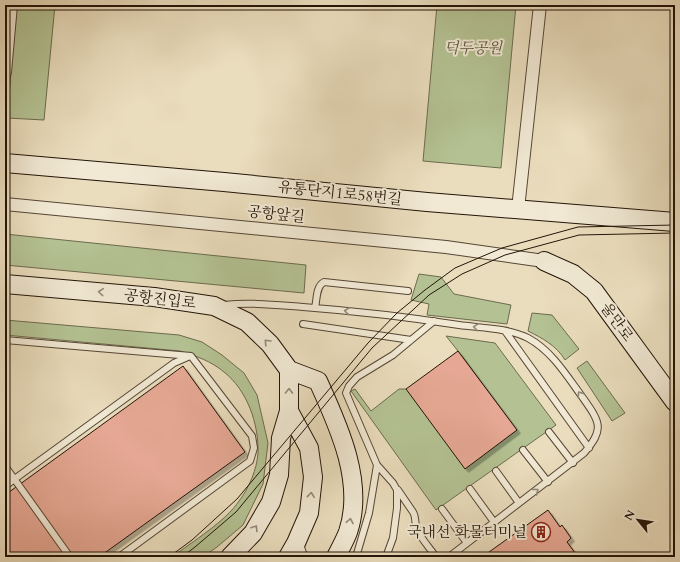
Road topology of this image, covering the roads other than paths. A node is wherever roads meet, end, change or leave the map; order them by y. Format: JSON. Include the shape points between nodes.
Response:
{"nodes":[{"id":1,"x":11,"y":5,"type":"edge"},
{"id":2,"x":540,"y":5,"type":"edge"},
{"id":3,"x":5,"y":72,"type":"edge"},
{"id":4,"x":5,"y":163,"type":"edge"},
{"id":5,"x":5,"y":204,"type":"edge"},
{"id":6,"x":518,"y":209,"type":"junction"},
{"id":7,"x":675,"y":222,"type":"edge"},
{"id":8,"x":544,"y":261,"type":"joint"},
{"id":9,"x":5,"y":284,"type":"edge"},
{"id":10,"x":408,"y":291,"type":"dead end"},
{"id":11,"x":214,"y":306,"type":"junction"},
{"id":12,"x":315,"y":308,"type":"junction"},
{"id":13,"x":434,"y":321,"type":"junction"},
{"id":14,"x":303,"y":324,"type":"dead end"},
{"id":15,"x":505,"y":331,"type":"junction"},
{"id":16,"x":5,"y":340,"type":"edge"},
{"id":17,"x":411,"y":340,"type":"junction"},
{"id":18,"x":191,"y":356,"type":"junction"},
{"id":19,"x":289,"y":370,"type":"junction"},
{"id":20,"x":675,"y":402,"type":"edge"},
{"id":21,"x":289,"y":411,"type":"junction"},
{"id":22,"x":550,"y":432,"type":"dead end"},
{"id":23,"x":589,"y":448,"type":"junction"},
{"id":24,"x":523,"y":450,"type":"dead end"},
{"id":25,"x":573,"y":463,"type":"junction"},
{"id":26,"x":377,"y":465,"type":"junction"},
{"id":27,"x":5,"y":466,"type":"edge"},
{"id":28,"x":496,"y":471,"type":"dead end"},
{"id":29,"x":14,"y":480,"type":"junction"},
{"id":30,"x":548,"y":482,"type":"junction"},
{"id":31,"x":5,"y":486,"type":"edge"},
{"id":32,"x":470,"y":489,"type":"dead end"},
{"id":33,"x":397,"y":490,"type":"junction"},
{"id":34,"x":520,"y":503,"type":"junction"},
{"id":35,"x":442,"y":509,"type":"dead end"},
{"id":36,"x":494,"y":522,"type":"junction"},
{"id":37,"x":298,"y":539,"type":"junction"},
{"id":38,"x":467,"y":543,"type":"junction"},
{"id":39,"x":70,"y":557,"type":"edge"},
{"id":40,"x":119,"y":557,"type":"edge"},
{"id":41,"x":230,"y":557,"type":"edge"},
{"id":42,"x":288,"y":557,"type":"edge"},
{"id":43,"x":306,"y":557,"type":"edge"},
{"id":44,"x":336,"y":557,"type":"edge"},
{"id":45,"x":356,"y":557,"type":"edge"},
{"id":46,"x":386,"y":557,"type":"edge"},
{"id":47,"x":436,"y":557,"type":"edge"},
{"id":48,"x":449,"y":557,"type":"edge"}],
"edges":[{"from":1,"to":3,"type":"street"},
{"from":2,"to":6,"type":"street"},
{"from":4,"to":6,"type":"main road","name":"유통단지1로58번길"},
{"from":5,"to":8,"type":"street","name":"공항앞길","via":[[446,247]]},
{"from":6,"to":7,"type":"main road","name":"유통단지1로58번길"},
{"from":8,"to":20,"type":"main road","name":"울만로","via":[[573,274],[594,291]]},
{"from":11,"to":9,"type":"main road","name":"공항진입로","one_way":true,"via":[[154,297]]},
{"from":10,"to":12,"type":"lane","via":[[324,282],[318,289]]},
{"from":11,"to":12,"type":"lane","via":[[241,303]]},
{"from":19,"to":11,"type":"main road","name":"공항진입로","one_way":true,"via":[[270,344],[247,322]]},
{"from":13,"to":12,"type":"lane","one_way":true},
{"from":15,"to":13,"type":"lane","one_way":true},
{"from":13,"to":17,"type":"lane"},
{"from":14,"to":17,"type":"lane"},
{"from":15,"to":23,"type":"lane"},
{"from":23,"to":15,"type":"lane","one_way":true,"via":[[597,433],[598,423],[593,413],[559,366],[543,350],[528,338]]},
{"from":16,"to":18,"type":"lane"},
{"from":17,"to":26,"type":"lane","via":[[393,355],[357,377],[346,393]]},
{"from":18,"to":29,"type":"lane","via":[[174,363]]},
{"from":18,"to":40,"type":"lane","via":[[252,436],[254,448],[250,461]]},
{"from":21,"to":19,"type":"main road","one_way":true},
{"from":44,"to":19,"type":"main road","one_way":true,"via":[[348,531],[353,506],[352,481],[345,446],[318,381]]},
{"from":37,"to":21,"type":"main road","one_way":true,"via":[[309,513],[313,477],[309,448]]},
{"from":41,"to":21,"type":"main road","one_way":true,"via":[[253,533],[271,502],[279,475],[280,438]]},
{"from":22,"to":25,"type":"lane"},
{"from":23,"to":25,"type":"lane"},
{"from":24,"to":30,"type":"lane"},
{"from":25,"to":30,"type":"lane"},
{"from":26,"to":33,"type":"lane"},
{"from":26,"to":45,"type":"lane","via":[[369,513]]},
{"from":27,"to":29,"type":"lane"},
{"from":28,"to":34,"type":"lane"},
{"from":29,"to":31,"type":"lane"},
{"from":29,"to":39,"type":"lane"},
{"from":34,"to":30,"type":"lane","one_way":true},
{"from":32,"to":36,"type":"lane"},
{"from":33,"to":46,"type":"lane","via":[[393,538]]},
{"from":33,"to":47,"type":"lane","via":[[413,512],[418,531]]},
{"from":34,"to":36,"type":"lane"},
{"from":35,"to":38,"type":"lane"},
{"from":36,"to":38,"type":"lane"},
{"from":37,"to":42,"type":"main road"},
{"from":37,"to":43,"type":"lane","via":[[302,553]]},
{"from":38,"to":48,"type":"lane"}]}
